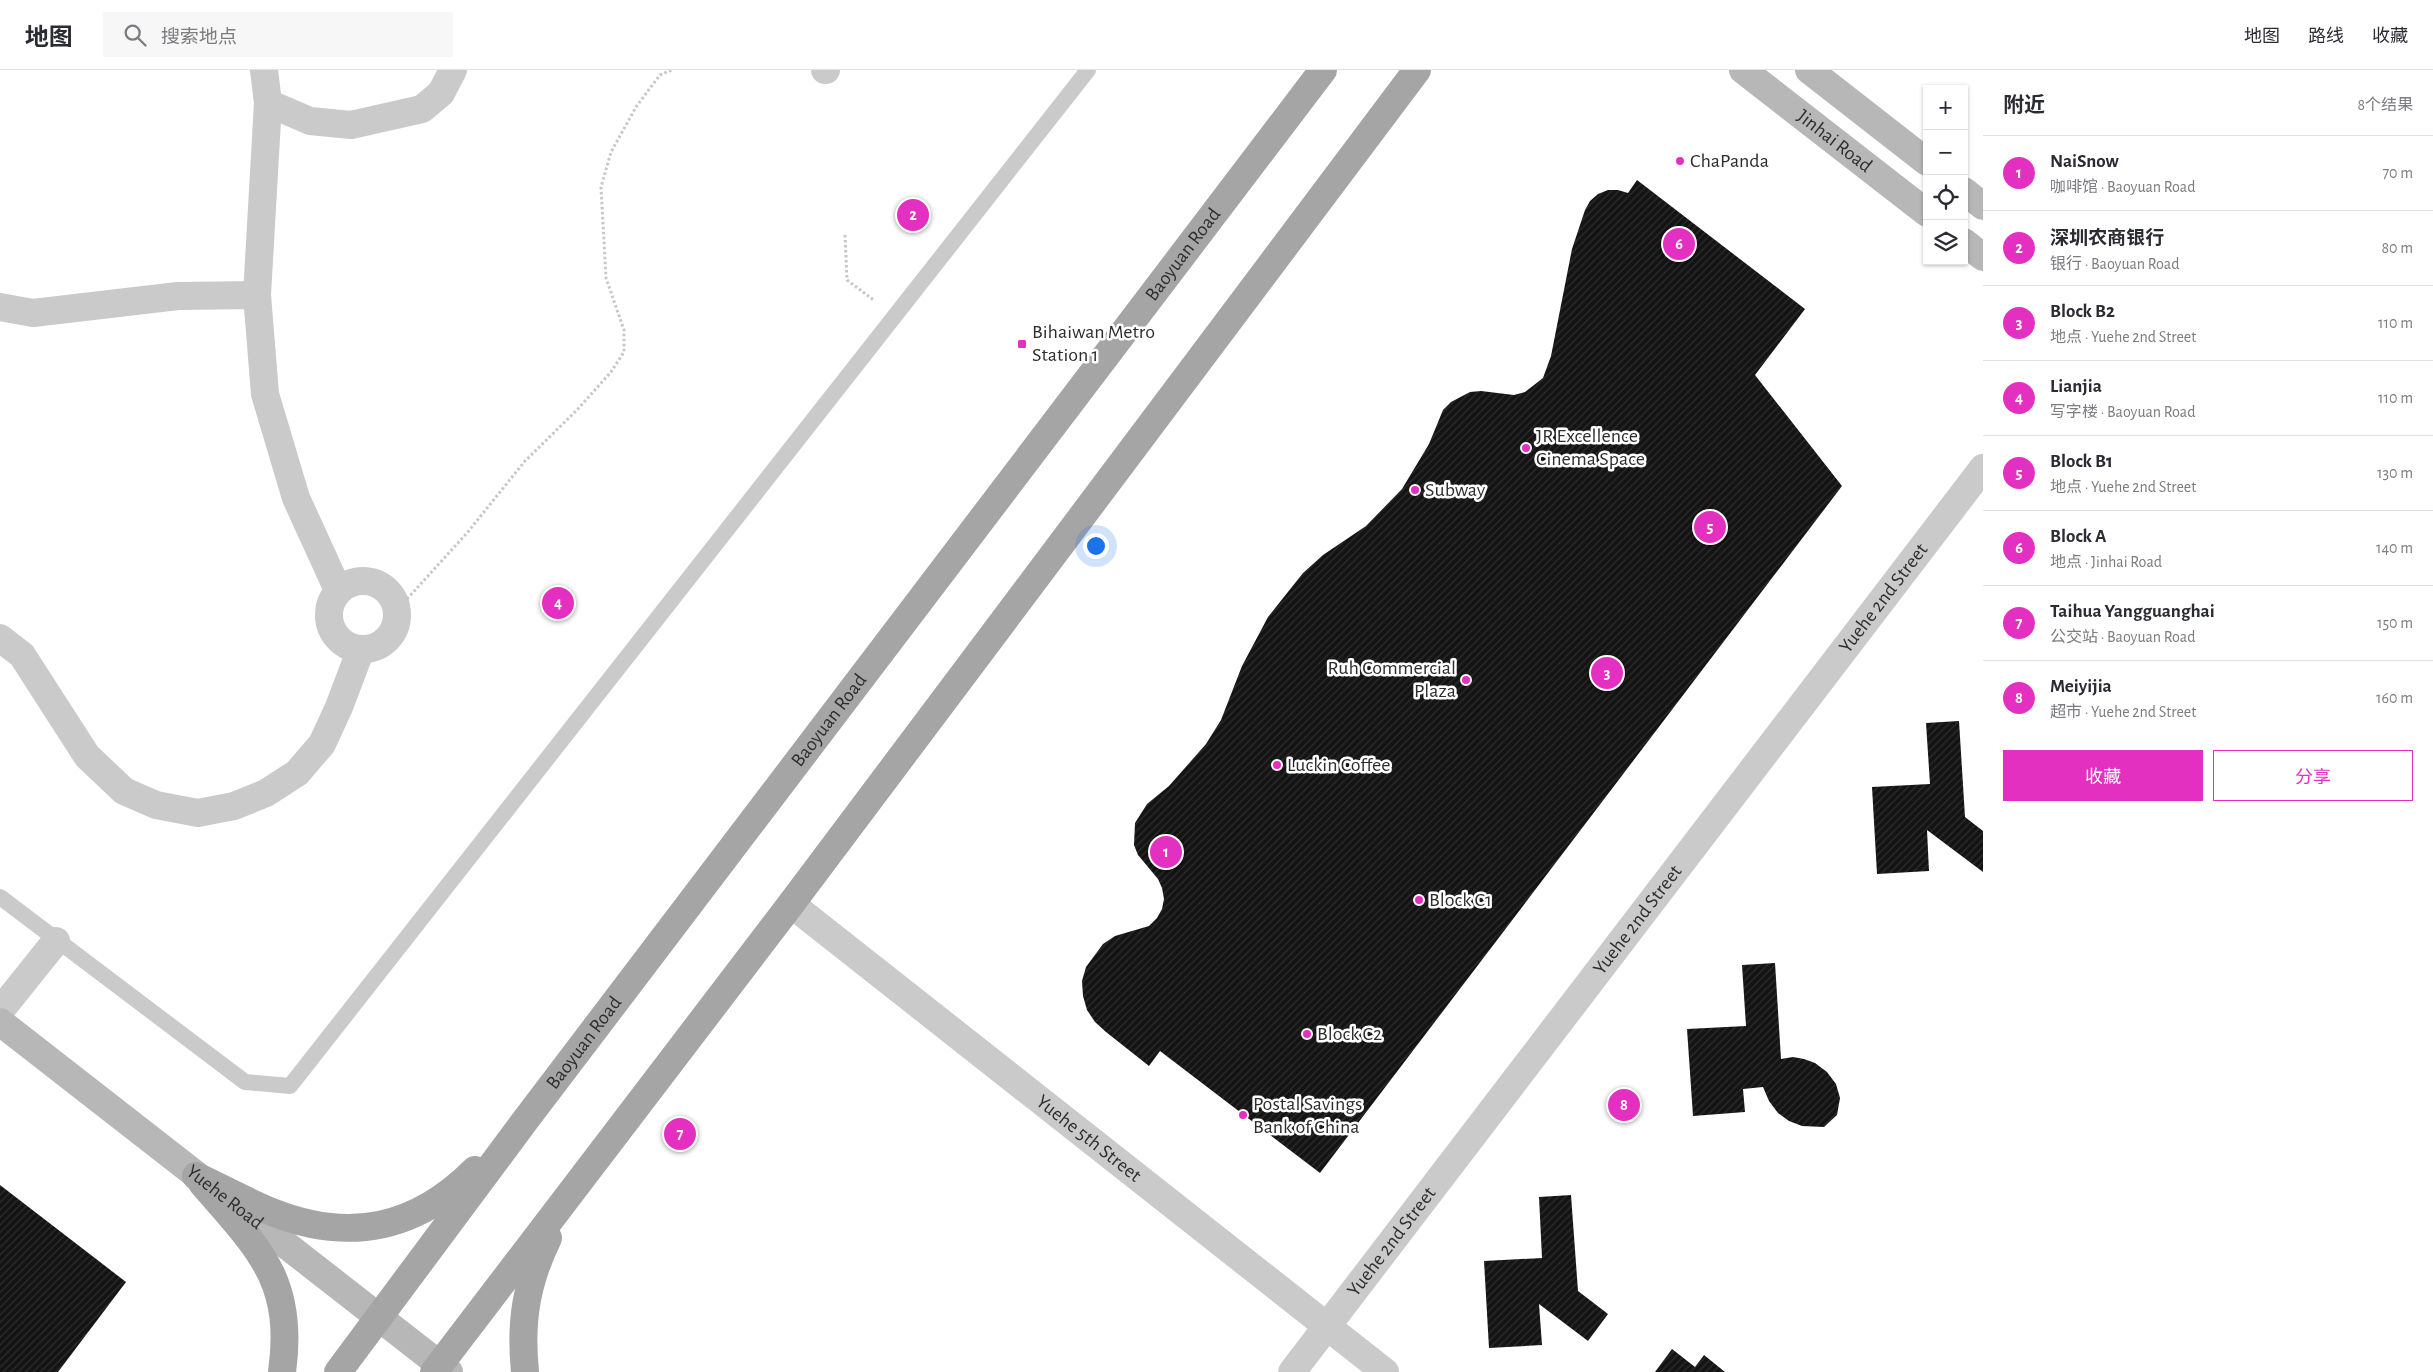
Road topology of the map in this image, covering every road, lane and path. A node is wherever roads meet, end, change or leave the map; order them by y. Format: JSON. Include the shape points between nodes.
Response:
{"nodes":[{"id":1,"x":264,"y":70,"type":"edge"},
{"id":2,"x":453,"y":70,"type":"edge"},
{"id":3,"x":672,"y":70,"type":"edge"},
{"id":4,"x":1088,"y":70,"type":"edge"},
{"id":5,"x":1323,"y":70,"type":"edge"},
{"id":6,"x":1416,"y":70,"type":"edge"},
{"id":7,"x":1743,"y":70,"type":"edge"},
{"id":8,"x":1809,"y":70,"type":"edge"},
{"id":9,"x":268,"y":103,"type":"junction"},
{"id":10,"x":1923,"y":159,"type":"edge"},
{"id":11,"x":1968,"y":194,"type":"edge"},
{"id":12,"x":1983,"y":206,"type":"edge"},
{"id":13,"x":1923,"y":210,"type":"edge"},
{"id":14,"x":845,"y":235,"type":"dead end"},
{"id":15,"x":1968,"y":245,"type":"edge"},
{"id":16,"x":1983,"y":257,"type":"edge"},
{"id":17,"x":257,"y":295,"type":"junction"},
{"id":18,"x":0,"y":307,"type":"edge"},
{"id":19,"x":895,"y":316,"type":"junction"},
{"id":20,"x":1983,"y":468,"type":"edge"},
{"id":21,"x":338,"y":590,"type":"junction"},
{"id":22,"x":397,"y":610,"type":"junction"},
{"id":23,"x":0,"y":638,"type":"edge"},
{"id":24,"x":361,"y":649,"type":"junction"},
{"id":25,"x":0,"y":897,"type":"edge"},
{"id":26,"x":791,"y":904,"type":"junction"},
{"id":27,"x":56,"y":941,"type":"junction"},
{"id":28,"x":0,"y":1011,"type":"edge"},
{"id":29,"x":0,"y":1022,"type":"edge"},
{"id":30,"x":527,"y":1118,"type":"junction"},
{"id":31,"x":196,"y":1176,"type":"junction"},
{"id":32,"x":569,"y":1195,"type":"junction"},
{"id":33,"x":378,"y":1317,"type":"junction"},
{"id":34,"x":1327,"y":1326,"type":"junction"},
{"id":35,"x":441,"y":1370,"type":"edge"},
{"id":36,"x":282,"y":1372,"type":"edge"},
{"id":37,"x":338,"y":1372,"type":"edge"},
{"id":38,"x":525,"y":1372,"type":"edge"},
{"id":39,"x":1292,"y":1372,"type":"edge"},
{"id":40,"x":1385,"y":1372,"type":"edge"}],
"edges":[{"from":1,"to":9,"type":"street"},
{"from":2,"to":9,"type":"street","via":[[441,93],[422,109],[351,125],[310,121]]},
{"from":3,"to":22,"type":"path","via":[[660,75],[636,108],[611,152],[601,187],[606,278],[624,330],[624,352],[611,372],[525,460],[468,533]]},
{"from":4,"to":19,"type":"lane"},
{"from":5,"to":30,"type":"main road","name":"Baoyuan Road"},
{"from":6,"to":26,"type":"main road"},
{"from":7,"to":13,"type":"street","name":"Jinhai Road"},
{"from":8,"to":10,"type":"street","name":"Jinhai Road"},
{"from":9,"to":17,"type":"street"},
{"from":11,"to":12,"type":"street"},
{"from":14,"to":19,"type":"path","via":[[848,280]]},
{"from":15,"to":16,"type":"street"},
{"from":17,"to":18,"type":"street","via":[[178,296],[33,313]]},
{"from":17,"to":21,"type":"street","via":[[265,394],[296,498]]},
{"from":19,"to":27,"type":"lane","via":[[290,1086],[245,1082]]},
{"from":20,"to":34,"type":"street","name":"Yuehe 2nd Street"},
{"from":21,"to":22,"type":"street","via":[[359,580],[372,581],[390,593]]},
{"from":21,"to":24,"type":"street","via":[[331,599],[328,612],[333,633],[348,646]]},
{"from":22,"to":24,"type":"street","via":[[393,632],[383,643]]},
{"from":23,"to":24,"type":"street","via":[[22,655],[87,756],[124,791],[156,805],[198,813],[234,806],[266,793],[297,772],[322,744]]},
{"from":25,"to":27,"type":"lane"},
{"from":26,"to":32,"type":"main road"},
{"from":26,"to":34,"type":"street","name":"Yuehe 5th Street"},
{"from":27,"to":28,"type":"street"},
{"from":29,"to":31,"type":"street","name":"Yuehe Road"},
{"from":30,"to":31,"type":"main road","via":[[466,1179],[430,1207],[398,1222],[360,1229],[315,1225],[273,1212]]},
{"from":30,"to":33,"type":"main road","name":"Baoyuan Road"},
{"from":31,"to":33,"type":"street","name":"Yuehe Road"},
{"from":31,"to":36,"type":"main road","via":[[251,1240],[273,1274],[284,1312]]},
{"from":32,"to":35,"type":"main road"},
{"from":32,"to":38,"type":"main road","via":[[538,1260],[525,1302],[522,1343]]},
{"from":33,"to":35,"type":"street","name":"Yuehe Road"},
{"from":33,"to":37,"type":"main road","name":"Baoyuan Road"},
{"from":34,"to":39,"type":"street","name":"Yuehe 2nd Street"},
{"from":34,"to":40,"type":"street","name":"Yuehe 5th Street"}]}
